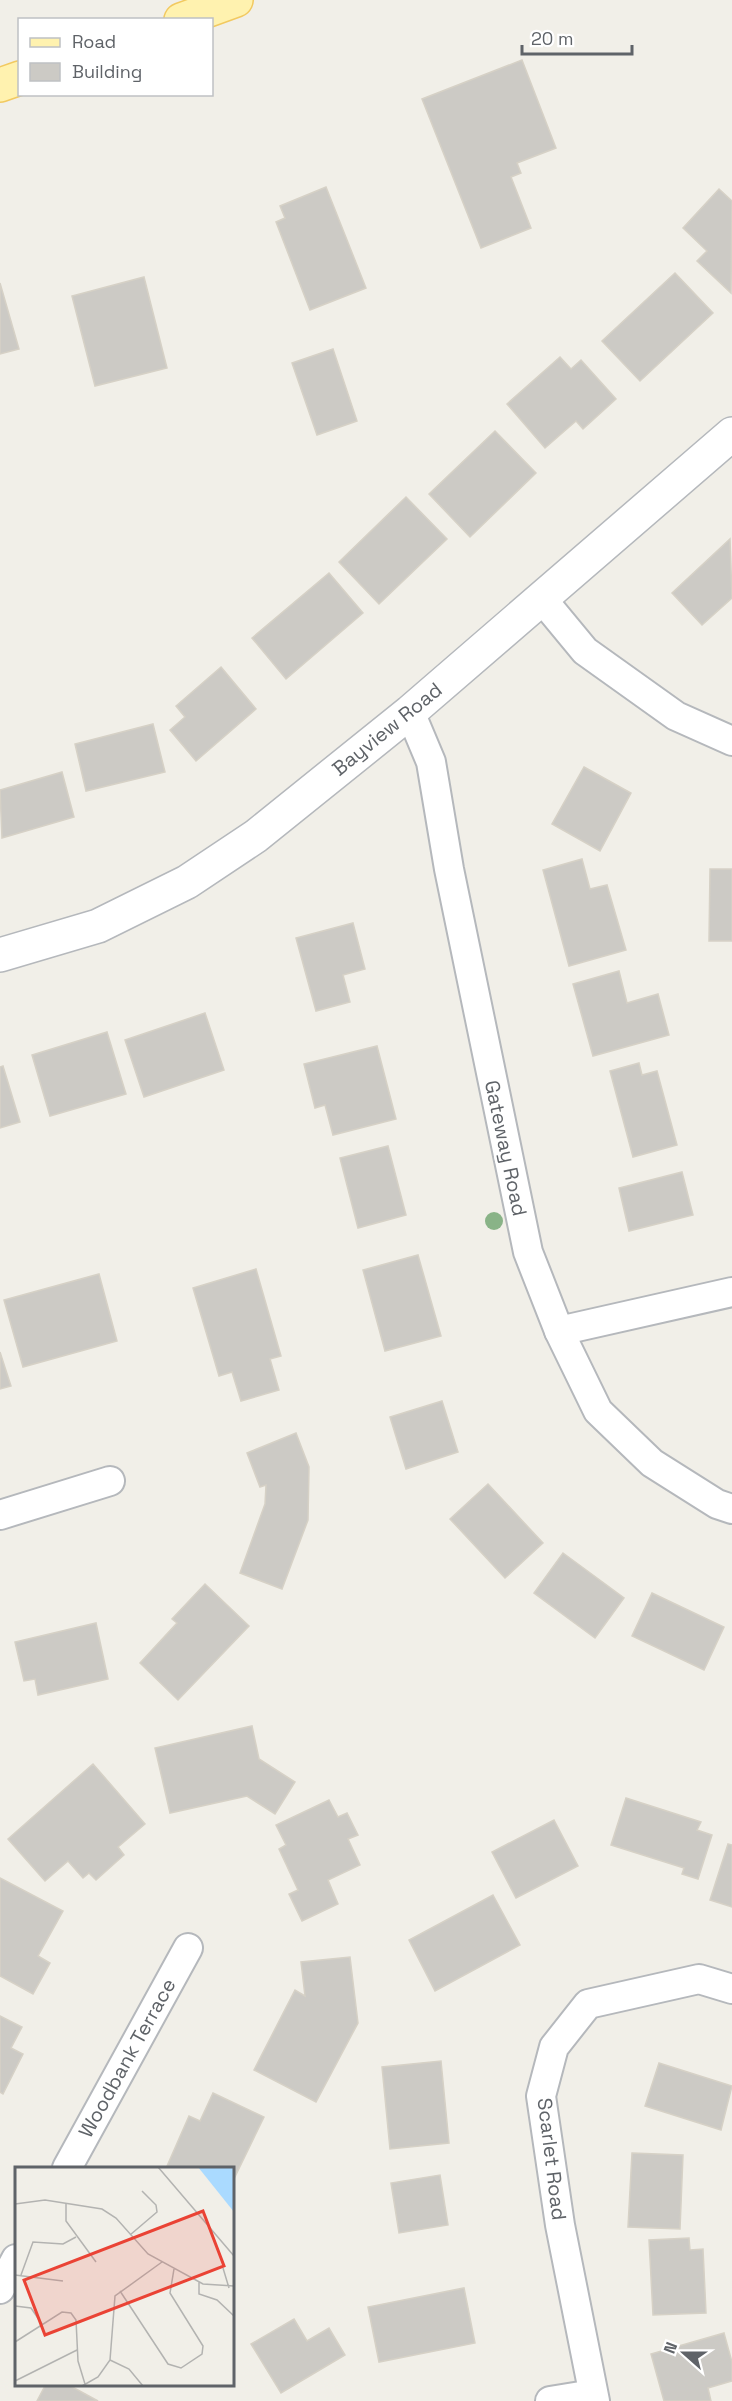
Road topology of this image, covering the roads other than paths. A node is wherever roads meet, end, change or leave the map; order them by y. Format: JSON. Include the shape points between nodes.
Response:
{"nodes":[{"id":1,"x":236,"y":0,"type":"edge"},
{"id":2,"x":187,"y":18,"type":"edge"},
{"id":3,"x":18,"y":79,"type":"edge"},
{"id":4,"x":0,"y":85,"type":"edge"},
{"id":5,"x":732,"y":434,"type":"edge"},
{"id":6,"x":542,"y":599,"type":"junction"},
{"id":7,"x":410,"y":712,"type":"junction"},
{"id":8,"x":732,"y":741,"type":"edge"},
{"id":9,"x":0,"y":955,"type":"edge"},
{"id":10,"x":732,"y":1292,"type":"edge"},
{"id":11,"x":559,"y":1331,"type":"junction"},
{"id":12,"x":110,"y":1481,"type":"dead end"},
{"id":13,"x":732,"y":1509,"type":"edge"},
{"id":14,"x":0,"y":1515,"type":"edge"},
{"id":15,"x":188,"y":1948,"type":"dead end"},
{"id":16,"x":732,"y":1989,"type":"edge"},
{"id":17,"x":67,"y":2167,"type":"edge"},
{"id":18,"x":15,"y":2261,"type":"edge"},
{"id":19,"x":0,"y":2289,"type":"edge"},
{"id":20,"x":594,"y":2397,"type":"edge"},
{"id":21,"x":550,"y":2401,"type":"edge"}],
"edges":[{"from":1,"to":2,"type":"main road"},
{"from":3,"to":4,"type":"main road"},
{"from":5,"to":6,"type":"street","name":"Bayview Road"},
{"from":6,"to":7,"type":"street","name":"Bayview Road"},
{"from":6,"to":8,"type":"street","via":[[585,651],[676,717]]},
{"from":7,"to":9,"type":"street","name":"Bayview Road","via":[[256,836],[187,882],[98,926]]},
{"from":7,"to":11,"type":"street","name":"Gateway Road","via":[[431,762],[449,869],[528,1252]]},
{"from":10,"to":11,"type":"street"},
{"from":11,"to":13,"type":"street","name":"Gateway Road","via":[[598,1411],[652,1463],[717,1504]]},
{"from":12,"to":14,"type":"street"},
{"from":15,"to":17,"type":"street","name":"Woodbank Terrace"},
{"from":16,"to":20,"type":"street","name":"Scarlet Road","via":[[699,1979],[588,2004],[554,2047],[541,2096],[560,2225]]},
{"from":18,"to":19,"type":"street"},
{"from":20,"to":21,"type":"street"}]}
